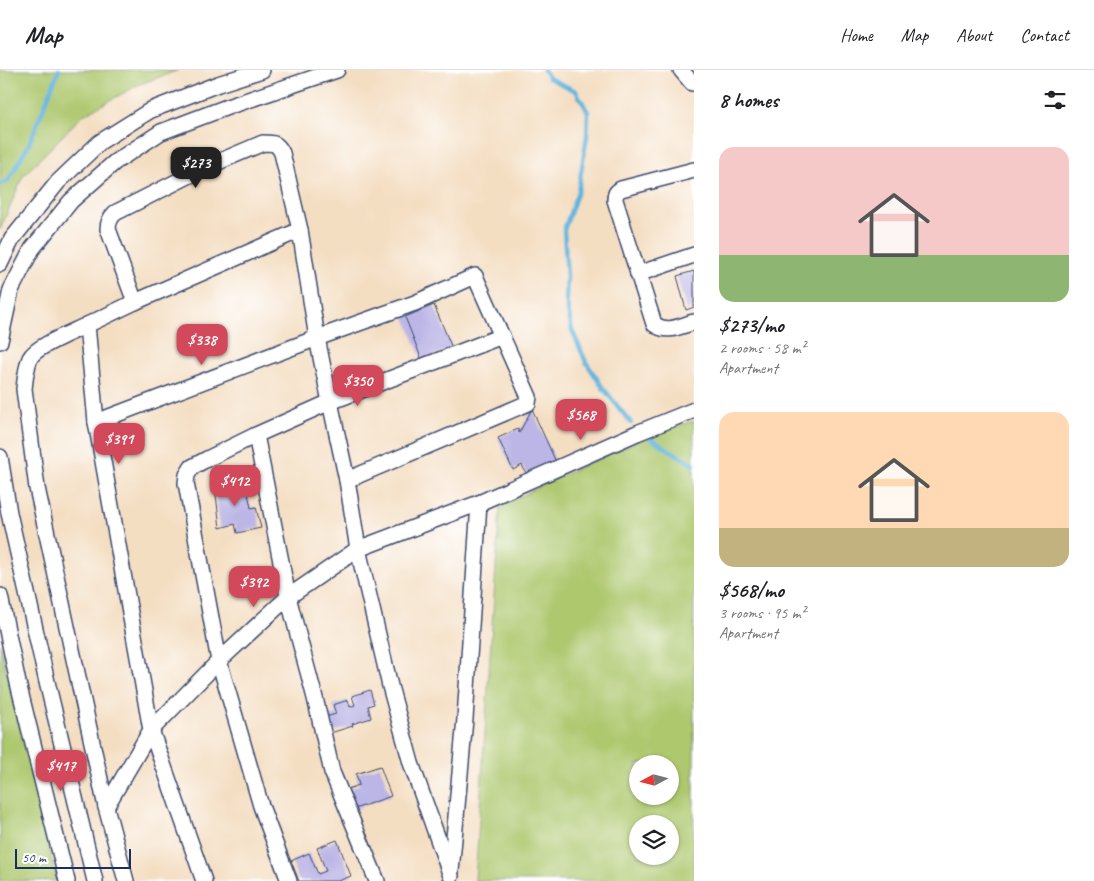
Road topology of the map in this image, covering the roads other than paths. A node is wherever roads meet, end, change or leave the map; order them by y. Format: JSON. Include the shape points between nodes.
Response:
{"nodes":[{"id":1,"x":262,"y":70,"type":"edge"},
{"id":2,"x":338,"y":70,"type":"edge"},
{"id":3,"x":681,"y":70,"type":"edge"},
{"id":4,"x":694,"y":83,"type":"edge"},
{"id":5,"x":151,"y":110,"type":"junction"},
{"id":6,"x":161,"y":132,"type":"junction"},
{"id":7,"x":694,"y":170,"type":"edge"},
{"id":8,"x":300,"y":230,"type":"junction"},
{"id":9,"x":694,"y":255,"type":"edge"},
{"id":10,"x":0,"y":264,"type":"edge"},
{"id":11,"x":638,"y":274,"type":"junction"},
{"id":12,"x":135,"y":302,"type":"junction"},
{"id":13,"x":694,"y":322,"type":"edge"},
{"id":14,"x":87,"y":325,"type":"junction"},
{"id":15,"x":502,"y":336,"type":"junction"},
{"id":16,"x":318,"y":338,"type":"junction"},
{"id":17,"x":0,"y":341,"type":"edge"},
{"id":18,"x":330,"y":402,"type":"junction"},
{"id":19,"x":694,"y":410,"type":"edge"},
{"id":20,"x":96,"y":422,"type":"junction"},
{"id":21,"x":256,"y":435,"type":"junction"},
{"id":22,"x":0,"y":457,"type":"edge"},
{"id":23,"x":347,"y":480,"type":"junction"},
{"id":24,"x":479,"y":503,"type":"junction"},
{"id":25,"x":358,"y":549,"type":"junction"},
{"id":26,"x":0,"y":596,"type":"edge"},
{"id":27,"x":288,"y":597,"type":"junction"},
{"id":28,"x":219,"y":661,"type":"junction"},
{"id":29,"x":152,"y":730,"type":"junction"},
{"id":30,"x":77,"y":806,"type":"junction"},
{"id":31,"x":106,"y":807,"type":"junction"},
{"id":32,"x":50,"y":809,"type":"junction"},
{"id":33,"x":451,"y":878,"type":"edge"},
{"id":34,"x":67,"y":881,"type":"edge"},
{"id":35,"x":96,"y":881,"type":"edge"},
{"id":36,"x":126,"y":881,"type":"edge"},
{"id":37,"x":204,"y":881,"type":"edge"},
{"id":38,"x":289,"y":881,"type":"edge"},
{"id":39,"x":377,"y":881,"type":"edge"}],
"edges":[{"from":1,"to":5,"type":"street"},
{"from":2,"to":6,"type":"street"},
{"from":3,"to":4,"type":"street"},
{"from":5,"to":6,"type":"street"},
{"from":5,"to":10,"type":"street","via":[[100,142],[58,182],[12,238]]},
{"from":6,"to":17,"type":"street","via":[[115,162],[71,201],[32,248],[11,290]]},
{"from":7,"to":11,"type":"street","via":[[621,189],[615,195]]},
{"from":8,"to":12,"type":"street"},
{"from":8,"to":12,"type":"street","via":[[282,153],[274,143],[263,143],[212,165],[111,216],[108,229]]},
{"from":8,"to":16,"type":"street"},
{"from":9,"to":11,"type":"street"},
{"from":11,"to":13,"type":"street","via":[[654,324],[668,330]]},
{"from":12,"to":14,"type":"street"},
{"from":14,"to":20,"type":"street"},
{"from":14,"to":31,"type":"street","via":[[38,348],[30,357],[24,389],[37,488]]},
{"from":15,"to":16,"type":"street","via":[[475,276]]},
{"from":15,"to":18,"type":"street"},
{"from":15,"to":23,"type":"street","via":[[528,403]]},
{"from":16,"to":18,"type":"street"},
{"from":16,"to":20,"type":"street"},
{"from":18,"to":21,"type":"street"},
{"from":18,"to":23,"type":"street"},
{"from":19,"to":24,"type":"street"},
{"from":20,"to":29,"type":"street"},
{"from":21,"to":27,"type":"street"},
{"from":21,"to":28,"type":"street","via":[[192,467],[187,474],[186,483]]},
{"from":22,"to":30,"type":"street","via":[[9,513]]},
{"from":23,"to":25,"type":"street"},
{"from":24,"to":25,"type":"street"},
{"from":24,"to":33,"type":"street","via":[[466,718]]},
{"from":25,"to":27,"type":"street"},
{"from":25,"to":33,"type":"street","via":[[411,763]]},
{"from":26,"to":32,"type":"street"},
{"from":27,"to":28,"type":"street"},
{"from":27,"to":39,"type":"street","via":[[332,772]]},
{"from":28,"to":29,"type":"street"},
{"from":28,"to":38,"type":"street","via":[[261,806]]},
{"from":29,"to":31,"type":"street"},
{"from":29,"to":37,"type":"street"},
{"from":30,"to":32,"type":"street"},
{"from":30,"to":35,"type":"street"},
{"from":31,"to":36,"type":"street"},
{"from":32,"to":34,"type":"street"}]}
